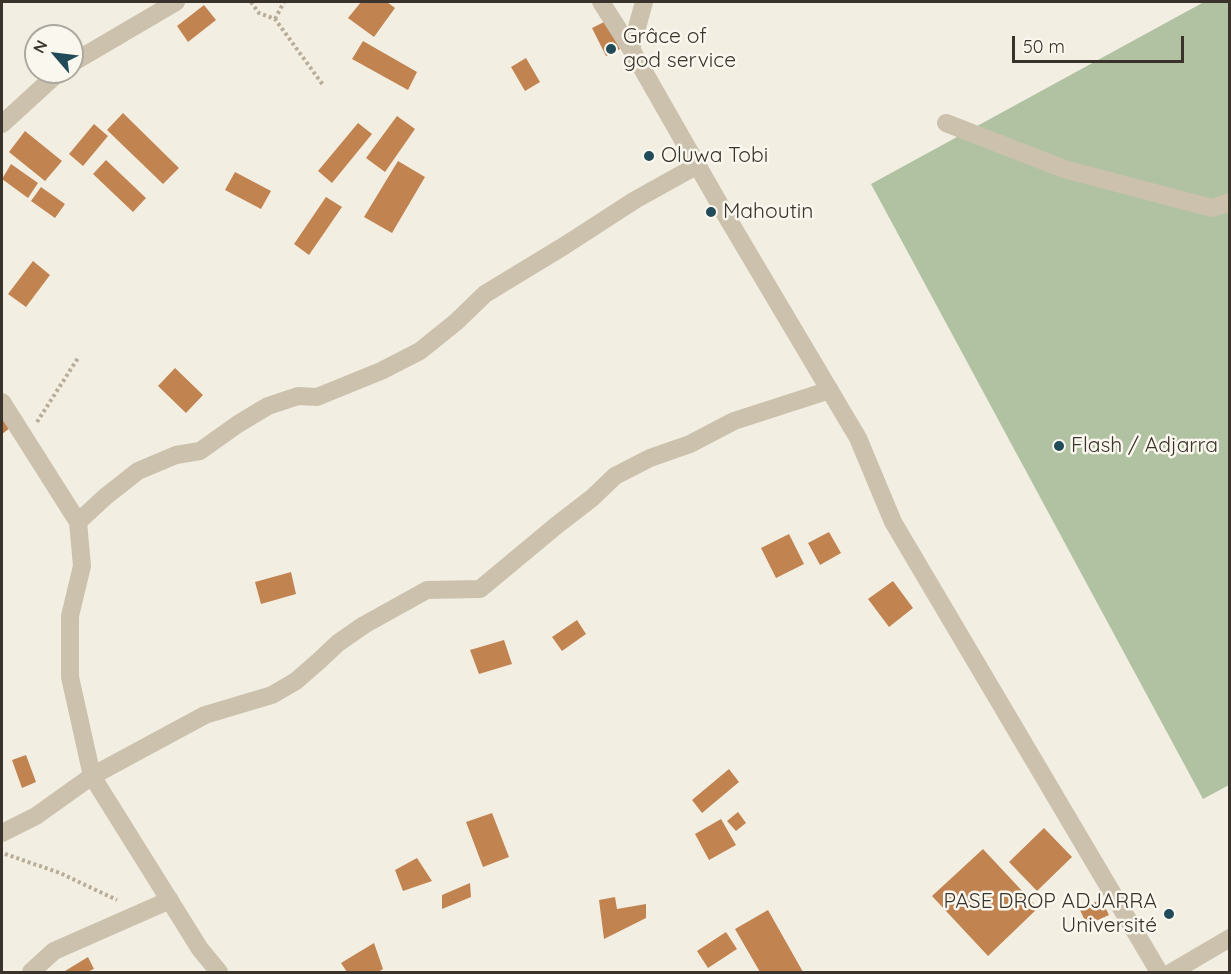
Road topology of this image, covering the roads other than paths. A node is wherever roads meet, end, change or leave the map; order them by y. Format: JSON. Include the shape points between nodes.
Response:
{"nodes":[{"id":1,"x":176,"y":2,"type":"edge"},
{"id":2,"x":601,"y":2,"type":"edge"},
{"id":3,"x":644,"y":2,"type":"edge"},
{"id":4,"x":631,"y":49,"type":"junction"},
{"id":5,"x":84,"y":56,"type":"edge"},
{"id":6,"x":46,"y":84,"type":"edge"},
{"id":7,"x":946,"y":123,"type":"dead end"},
{"id":8,"x":2,"y":124,"type":"edge"},
{"id":9,"x":698,"y":165,"type":"junction"},
{"id":10,"x":1230,"y":202,"type":"edge"},
{"id":11,"x":1212,"y":208,"type":"junction"},
{"id":12,"x":1230,"y":216,"type":"edge"},
{"id":13,"x":830,"y":390,"type":"junction"},
{"id":14,"x":2,"y":402,"type":"edge"},
{"id":15,"x":78,"y":522,"type":"junction"},
{"id":16,"x":92,"y":776,"type":"junction"},
{"id":17,"x":2,"y":833,"type":"edge"},
{"id":18,"x":170,"y":900,"type":"junction"},
{"id":19,"x":1230,"y":938,"type":"edge"},
{"id":20,"x":31,"y":972,"type":"edge"},
{"id":21,"x":219,"y":972,"type":"edge"},
{"id":22,"x":1160,"y":972,"type":"edge"},
{"id":23,"x":1172,"y":972,"type":"edge"}],
"edges":[{"from":1,"to":5,"type":"street"},
{"from":2,"to":4,"type":"street"},
{"from":3,"to":4,"type":"street"},
{"from":4,"to":9,"type":"street"},
{"from":6,"to":8,"type":"street"},
{"from":7,"to":11,"type":"street","via":[[1064,169]]},
{"from":9,"to":13,"type":"street"},
{"from":9,"to":15,"type":"street","via":[[485,294],[420,351],[317,397],[298,396],[268,406],[200,451],[176,455],[138,471]]},
{"from":10,"to":11,"type":"street"},
{"from":11,"to":12,"type":"street"},
{"from":13,"to":16,"type":"street","via":[[734,421],[615,476],[480,589],[427,590],[338,643],[296,681],[272,695],[205,715]]},
{"from":13,"to":22,"type":"street","via":[[858,438],[893,522]]},
{"from":14,"to":15,"type":"street"},
{"from":15,"to":16,"type":"street","via":[[82,567],[69,616],[70,677]]},
{"from":16,"to":17,"type":"street","via":[[36,816]]},
{"from":16,"to":18,"type":"street"},
{"from":18,"to":20,"type":"street","via":[[54,951]]},
{"from":18,"to":21,"type":"street"},
{"from":19,"to":23,"type":"street"}]}
